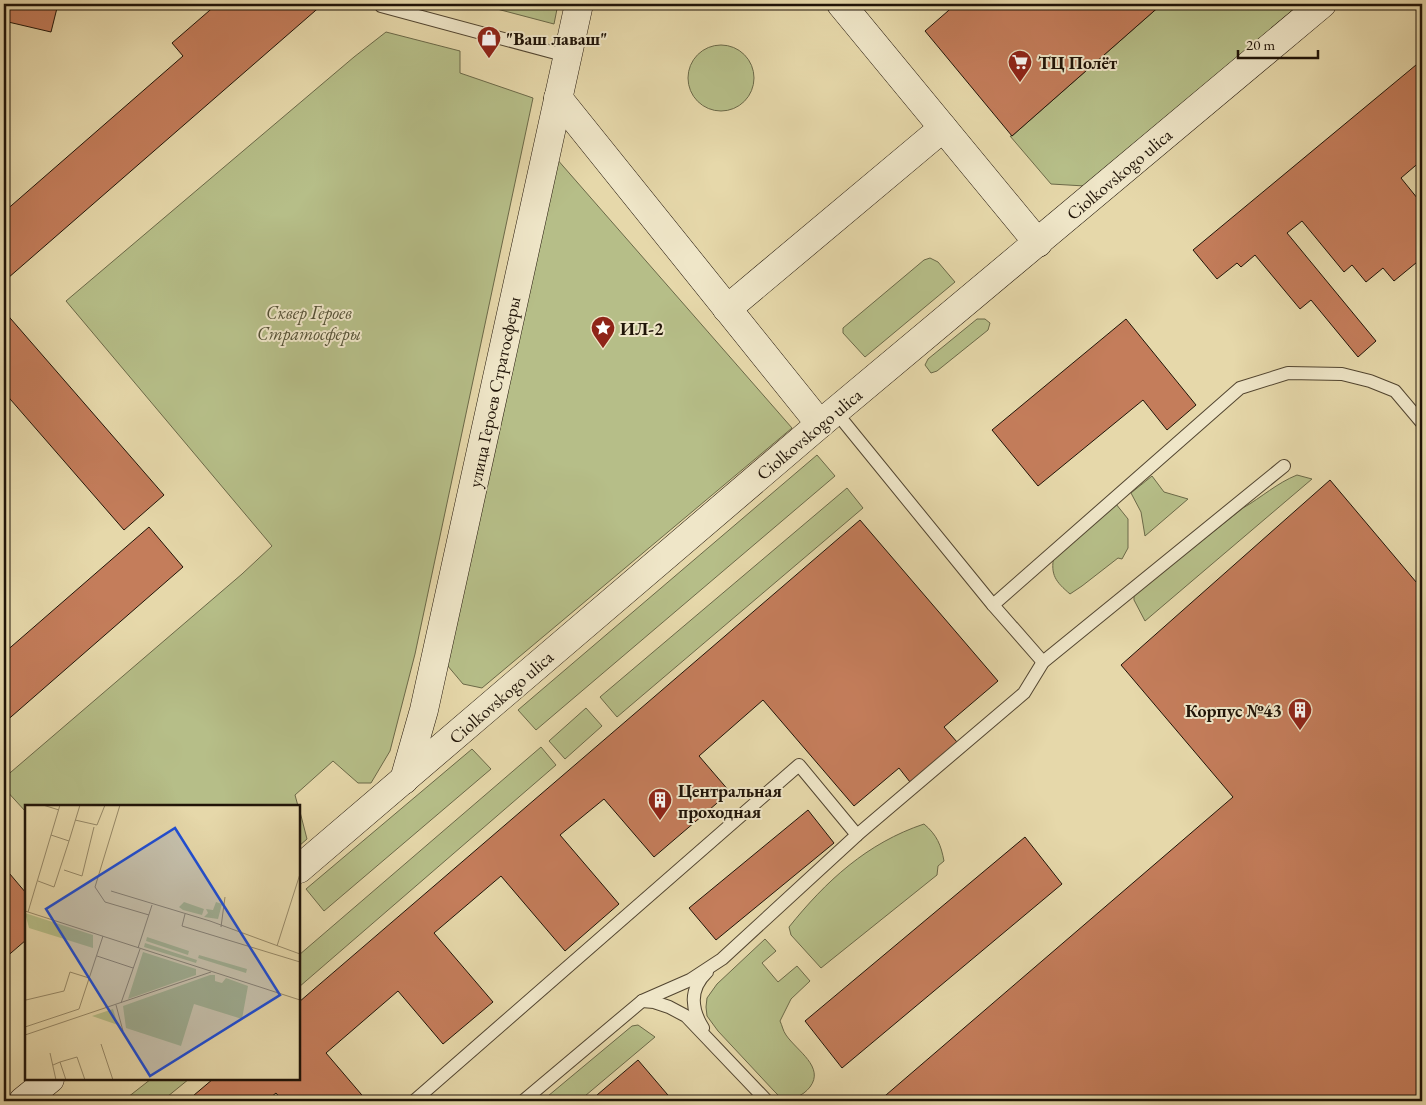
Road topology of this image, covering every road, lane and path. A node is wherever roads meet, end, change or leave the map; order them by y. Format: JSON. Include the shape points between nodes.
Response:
{"nodes":[{"id":1,"x":579,"y":4,"type":"edge"},
{"id":2,"x":841,"y":4,"type":"edge"},
{"id":3,"x":1322,"y":4,"type":"edge"},
{"id":4,"x":381,"y":6,"type":"dead end"},
{"id":5,"x":567,"y":56,"type":"junction"},
{"id":6,"x":558,"y":98,"type":"junction"},
{"id":7,"x":944,"y":128,"type":"junction"},
{"id":8,"x":1038,"y":243,"type":"junction"},
{"id":9,"x":727,"y":309,"type":"junction"},
{"id":10,"x":828,"y":418,"type":"junction"},
{"id":11,"x":1422,"y":423,"type":"edge"},
{"id":12,"x":1284,"y":466,"type":"dead end"},
{"id":13,"x":993,"y":605,"type":"junction"},
{"id":14,"x":1043,"y":662,"type":"junction"},
{"id":15,"x":404,"y":780,"type":"junction"},
{"id":16,"x":857,"y":835,"type":"junction"},
{"id":17,"x":300,"y":867,"type":"edge"},
{"id":18,"x":722,"y":959,"type":"junction"},
{"id":19,"x":642,"y":1001,"type":"junction"},
{"id":20,"x":711,"y":1041,"type":"junction"},
{"id":21,"x":49,"y":1080,"type":"edge"},
{"id":22,"x":23,"y":1101,"type":"edge"},
{"id":23,"x":414,"y":1101,"type":"edge"},
{"id":24,"x":523,"y":1101,"type":"edge"},
{"id":25,"x":767,"y":1101,"type":"edge"}],
"edges":[{"from":1,"to":5,"type":"street","name":"улица Героев Стратосферы"},
{"from":2,"to":7,"type":"street"},
{"from":3,"to":8,"type":"street","name":"Ciolkovskogo ulica"},
{"from":4,"to":5,"type":"lane"},
{"from":5,"to":6,"type":"street","name":"улица Героев Стратосферы"},
{"from":6,"to":9,"type":"street"},
{"from":6,"to":15,"type":"street","name":"улица Героев Стратосферы","via":[[424,710]]},
{"from":7,"to":8,"type":"street"},
{"from":7,"to":9,"type":"street"},
{"from":8,"to":10,"type":"street","name":"Ciolkovskogo ulica"},
{"from":9,"to":10,"type":"street"},
{"from":10,"to":13,"type":"lane"},
{"from":10,"to":15,"type":"street","name":"Ciolkovskogo ulica"},
{"from":11,"to":13,"type":"lane","via":[[1395,391],[1342,374],[1288,374],[1240,388]]},
{"from":12,"to":14,"type":"lane"},
{"from":13,"to":14,"type":"lane"},
{"from":14,"to":16,"type":"lane","via":[[1024,693]]},
{"from":15,"to":17,"type":"street","name":"Ciolkovskogo ulica"},
{"from":16,"to":18,"type":"lane"},
{"from":16,"to":23,"type":"lane","via":[[799,765]]},
{"from":18,"to":19,"type":"lane","via":[[690,980]]},
{"from":18,"to":20,"type":"lane","via":[[701,978],[693,996],[695,1012]]},
{"from":19,"to":20,"type":"lane","via":[[669,1007],[686,1016]]},
{"from":19,"to":24,"type":"lane"},
{"from":20,"to":25,"type":"lane"},
{"from":21,"to":22,"type":"street"}]}
